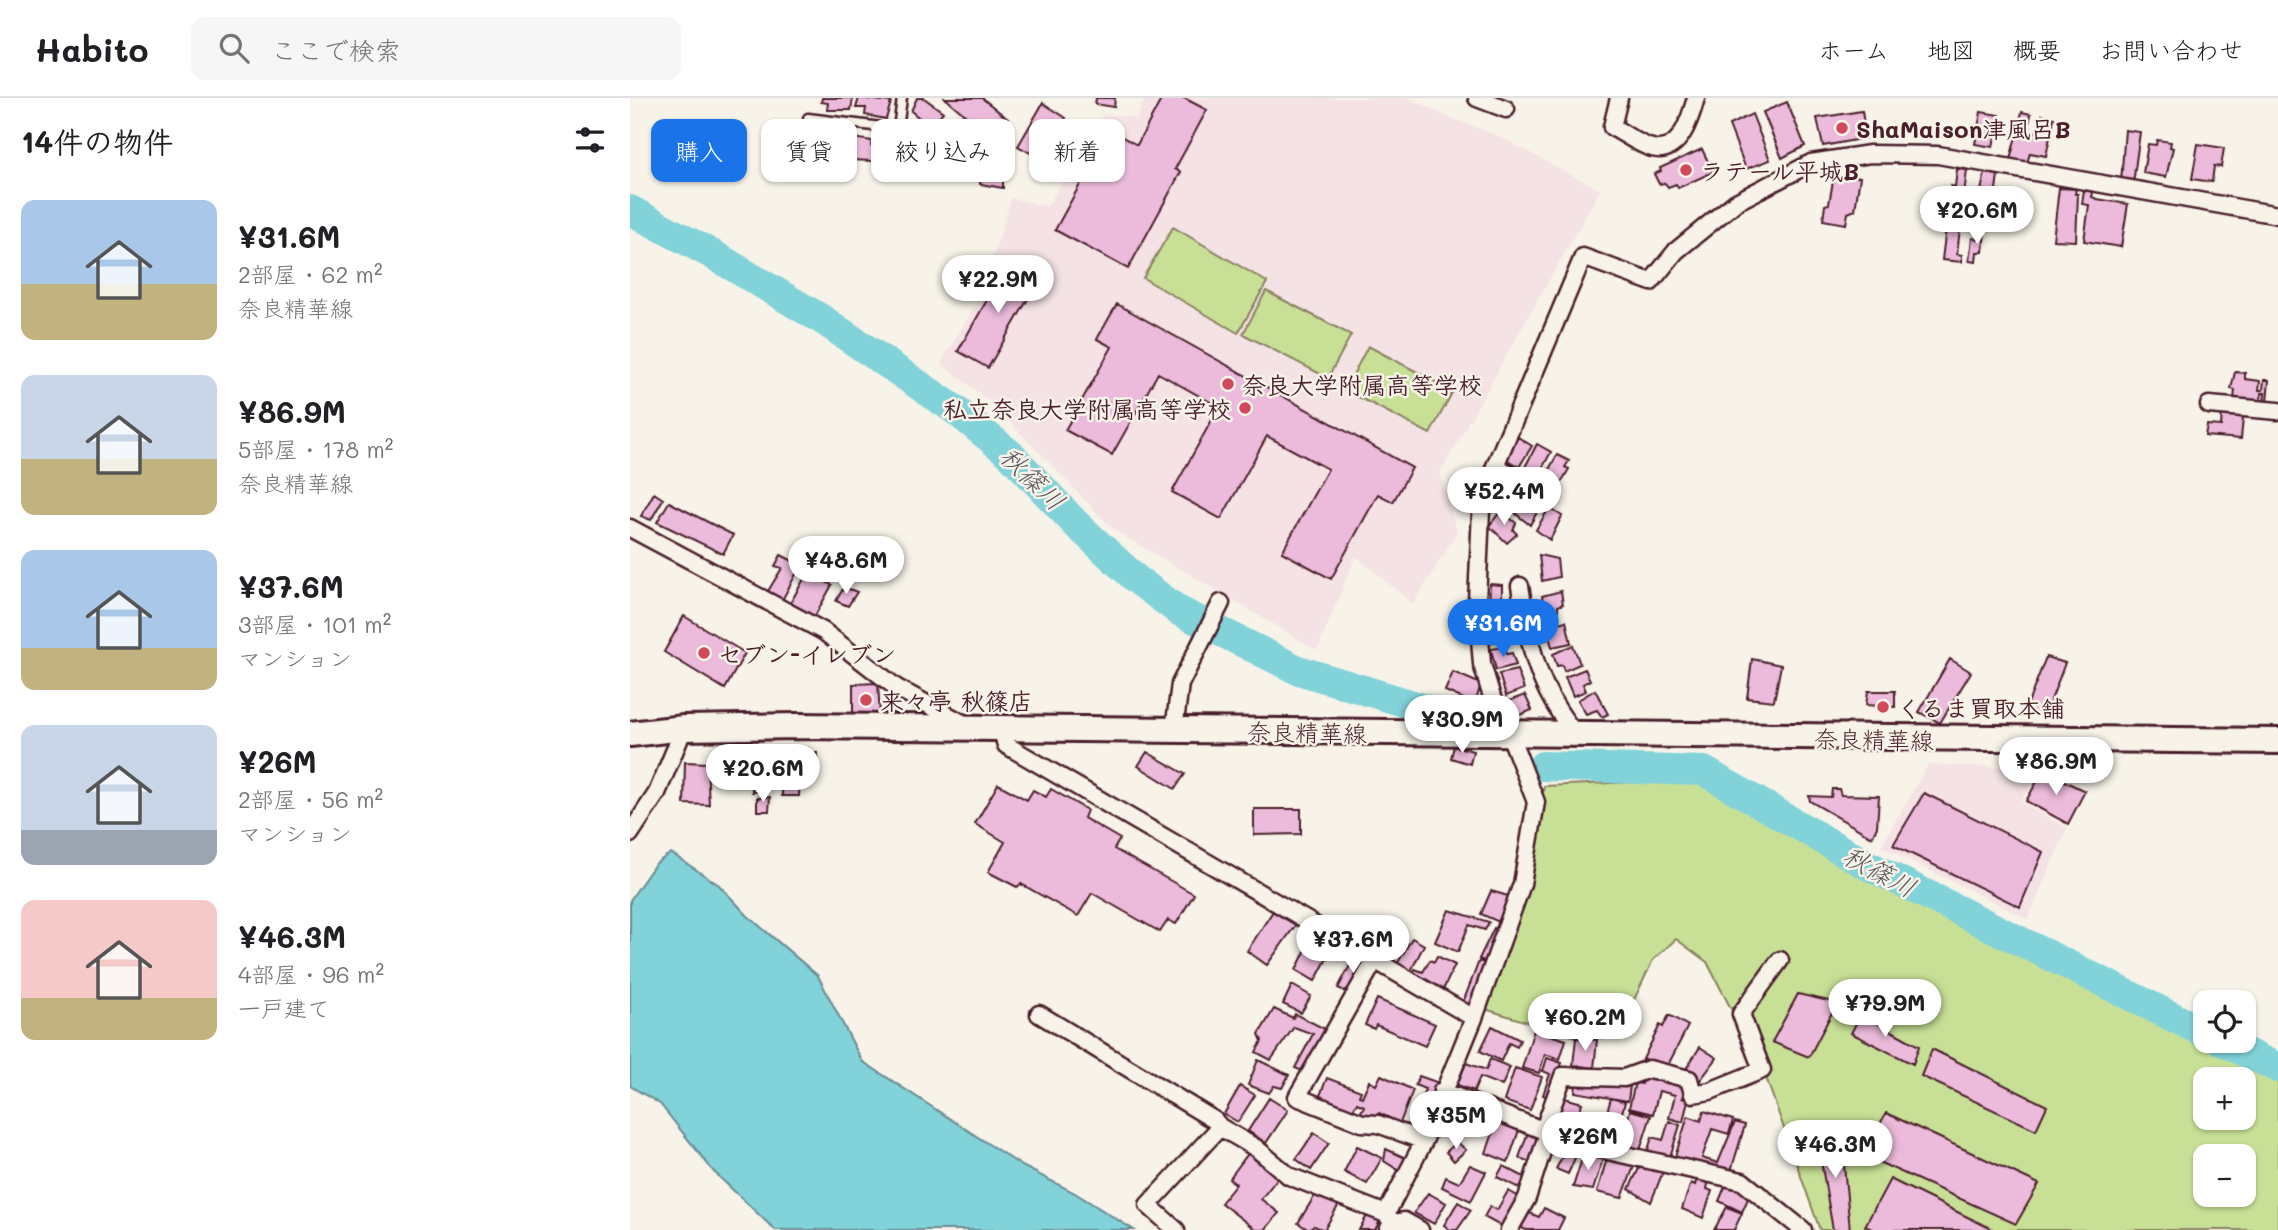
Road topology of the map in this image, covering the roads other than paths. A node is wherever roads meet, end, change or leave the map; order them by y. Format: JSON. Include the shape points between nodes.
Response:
{"nodes":[{"id":1,"x":902,"y":98,"type":"edge"},
{"id":2,"x":1476,"y":98,"type":"edge"},
{"id":3,"x":1619,"y":98,"type":"edge"},
{"id":4,"x":1696,"y":98,"type":"edge"},
{"id":5,"x":1506,"y":109,"type":"dead end"},
{"id":6,"x":808,"y":118,"type":"dead end"},
{"id":7,"x":899,"y":119,"type":"edge"},
{"id":8,"x":871,"y":126,"type":"edge"},
{"id":9,"x":2278,"y":215,"type":"edge"},
{"id":10,"x":2209,"y":405,"type":"dead end"},
{"id":11,"x":2278,"y":411,"type":"edge"},
{"id":12,"x":1495,"y":466,"type":"junction"},
{"id":13,"x":1549,"y":495,"type":"dead end"},
{"id":14,"x":630,"y":528,"type":"edge"},
{"id":15,"x":1520,"y":586,"type":"dead end"},
{"id":16,"x":1219,"y":608,"type":"dead end"},
{"id":17,"x":1001,"y":728,"type":"junction"},
{"id":18,"x":684,"y":729,"type":"junction"},
{"id":19,"x":971,"y":729,"type":"junction"},
{"id":20,"x":1174,"y":730,"type":"junction"},
{"id":21,"x":630,"y":734,"type":"edge"},
{"id":22,"x":1510,"y":736,"type":"junction"},
{"id":23,"x":1577,"y":736,"type":"junction"},
{"id":24,"x":2278,"y":741,"type":"edge"},
{"id":25,"x":630,"y":834,"type":"edge"},
{"id":26,"x":1375,"y":960,"type":"junction"},
{"id":27,"x":1780,"y":960,"type":"dead end"},
{"id":28,"x":1039,"y":1014,"type":"dead end"},
{"id":29,"x":1474,"y":1017,"type":"junction"},
{"id":30,"x":1442,"y":1091,"type":"junction"},
{"id":31,"x":1220,"y":1127,"type":"junction"},
{"id":32,"x":1546,"y":1131,"type":"junction"},
{"id":33,"x":1424,"y":1141,"type":"junction"},
{"id":34,"x":1389,"y":1222,"type":"edge"},
{"id":35,"x":1176,"y":1230,"type":"edge"},
{"id":36,"x":1420,"y":1230,"type":"edge"},
{"id":37,"x":1509,"y":1230,"type":"edge"},
{"id":38,"x":1803,"y":1230,"type":"edge"}],
"edges":[{"from":1,"to":7,"type":"lane"},
{"from":2,"to":5,"type":"street"},
{"from":3,"to":4,"type":"street","via":[[1612,127],[1653,149],[1664,148],[1686,132]]},
{"from":6,"to":8,"type":"lane"},
{"from":9,"to":12,"type":"street","via":[[1938,155],[1870,154],[1811,163],[1736,202],[1676,251],[1651,282],[1583,257]]},
{"from":10,"to":11,"type":"street"},
{"from":12,"to":13,"type":"street"},
{"from":12,"to":22,"type":"street","via":[[1480,510],[1477,602],[1482,664],[1498,717]]},
{"from":14,"to":19,"type":"street","via":[[823,631],[897,688]]},
{"from":15,"to":23,"type":"street","via":[[1531,651],[1553,708]]},
{"from":16,"to":20,"type":"street","via":[[1180,684]]},
{"from":17,"to":19,"type":"main road","name":"奈良精華線"},
{"from":17,"to":20,"type":"main road","name":"奈良精華線"},
{"from":17,"to":26,"type":"street","via":[[1006,745]]},
{"from":18,"to":19,"type":"main road","name":"奈良精華線"},
{"from":18,"to":21,"type":"main road","name":"奈良精華線"},
{"from":18,"to":25,"type":"street","via":[[657,793]]},
{"from":20,"to":22,"type":"main road","name":"奈良精華線"},
{"from":22,"to":23,"type":"main road","name":"奈良精華線"},
{"from":22,"to":29,"type":"street","via":[[1536,803],[1522,884]]},
{"from":23,"to":24,"type":"main road","name":"奈良精華線"},
{"from":26,"to":29,"type":"street"},
{"from":26,"to":33,"type":"street","via":[[1297,1097]]},
{"from":27,"to":32,"type":"street","via":[[1741,1014],[1762,1070],[1693,1094],[1689,1079],[1649,1069],[1624,1078],[1563,1076]]},
{"from":28,"to":31,"type":"street"},
{"from":29,"to":30,"type":"street"},
{"from":30,"to":32,"type":"street"},
{"from":30,"to":33,"type":"street"},
{"from":31,"to":34,"type":"street","via":[[1256,1148],[1289,1177]]},
{"from":31,"to":35,"type":"street","via":[[1148,1205]]},
{"from":32,"to":37,"type":"street","via":[[1527,1198]]},
{"from":32,"to":38,"type":"street","via":[[1581,1145],[1742,1181]]},
{"from":33,"to":34,"type":"street"},
{"from":34,"to":36,"type":"street","via":[[1404,1221]]}]}
